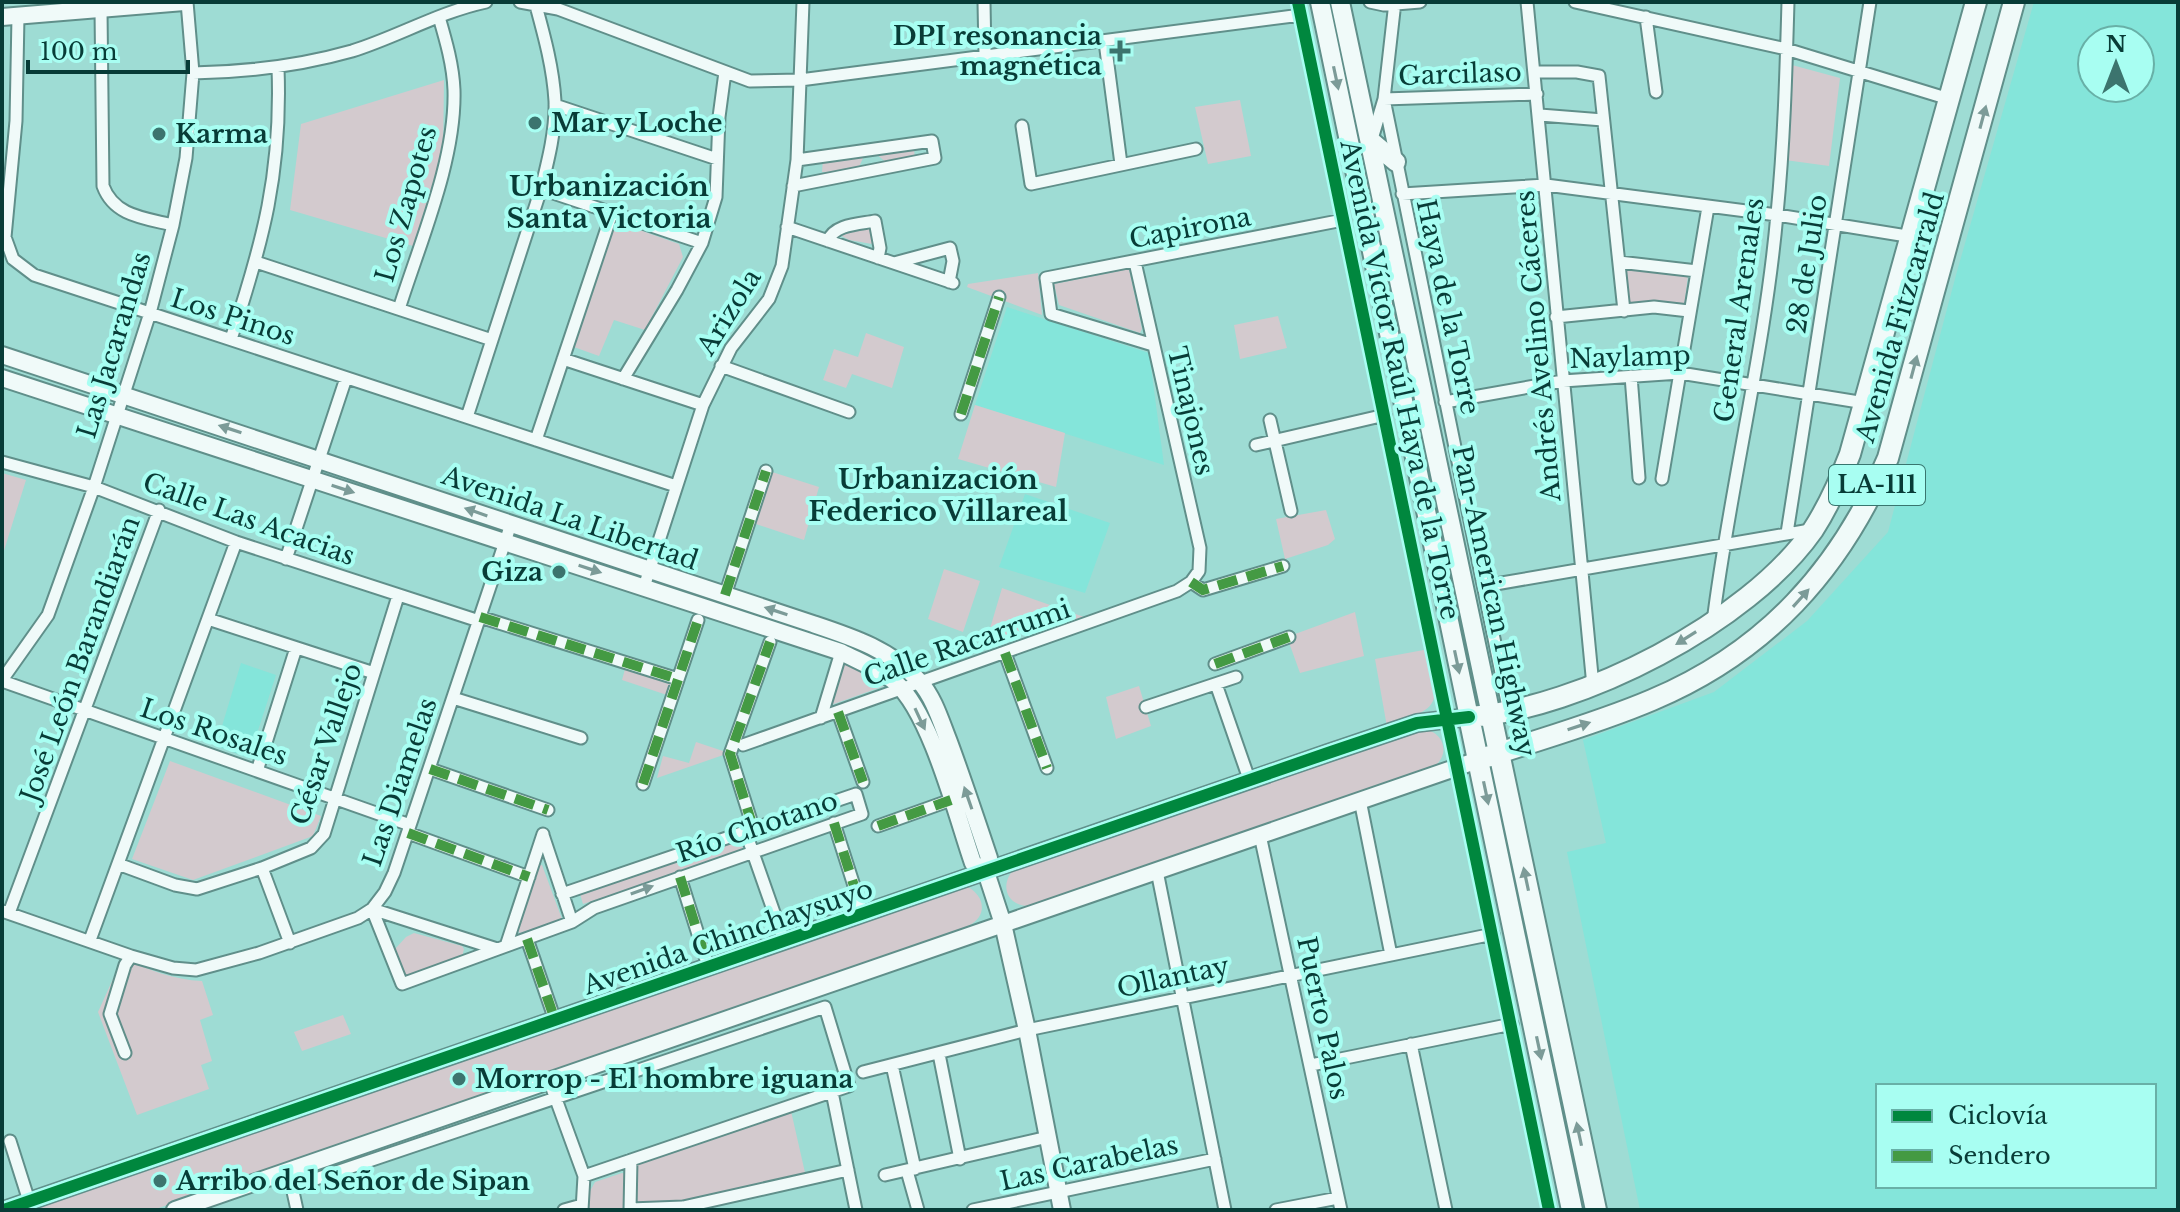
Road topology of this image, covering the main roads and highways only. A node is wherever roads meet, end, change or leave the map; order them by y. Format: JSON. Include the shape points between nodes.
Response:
{"nodes":[{"id":1,"x":1320,"y":2,"type":"edge"},
{"id":2,"x":1340,"y":2,"type":"edge"},
{"id":3,"x":1976,"y":2,"type":"edge"},
{"id":4,"x":2014,"y":2,"type":"edge"},
{"id":5,"x":1371,"y":141,"type":"junction"},
{"id":6,"x":1396,"y":162,"type":"road end"},
{"id":7,"x":1500,"y":714,"type":"junction"},
{"id":8,"x":1469,"y":717,"type":"junction"},
{"id":9,"x":1499,"y":753,"type":"junction"},
{"id":10,"x":1478,"y":760,"type":"junction"},
{"id":11,"x":1572,"y":1210,"type":"edge"},
{"id":12,"x":1596,"y":1210,"type":"edge"}],
"edges":[{"from":1,"to":8,"type":"main road","name":"Pan-American Highway","one_way":true},
{"from":2,"to":5,"type":"main road","name":"Pan-American Highway"},
{"from":3,"to":7,"type":"highway","name":"Avenida Fitzcarrald","number":"LA-111","one_way":true,"via":[[1850,454],[1813,530],[1744,601],[1673,646],[1593,686]]},
{"from":9,"to":4,"type":"highway","name":"Avenida Fitzcarrald","number":"LA-111","one_way":true,"via":[[1651,701],[1699,678],[1788,612],[1848,539],[1888,458]]},
{"from":5,"to":6,"type":"main road"},
{"from":5,"to":7,"type":"main road","name":"Pan-American Highway"},
{"from":7,"to":8,"type":"highway","name":"Avenida Fitzcarrald","number":"LA-111"},
{"from":7,"to":9,"type":"highway","name":"Pan-American Highway"},
{"from":8,"to":10,"type":"highway","name":"Pan-American Highway"},
{"from":9,"to":10,"type":"highway","name":"Avenida Fitzcarrald","number":"LA-111"},
{"from":12,"to":9,"type":"highway","name":"Pan-American Highway","one_way":true},
{"from":10,"to":11,"type":"highway","name":"Pan-American Highway","one_way":true}]}
